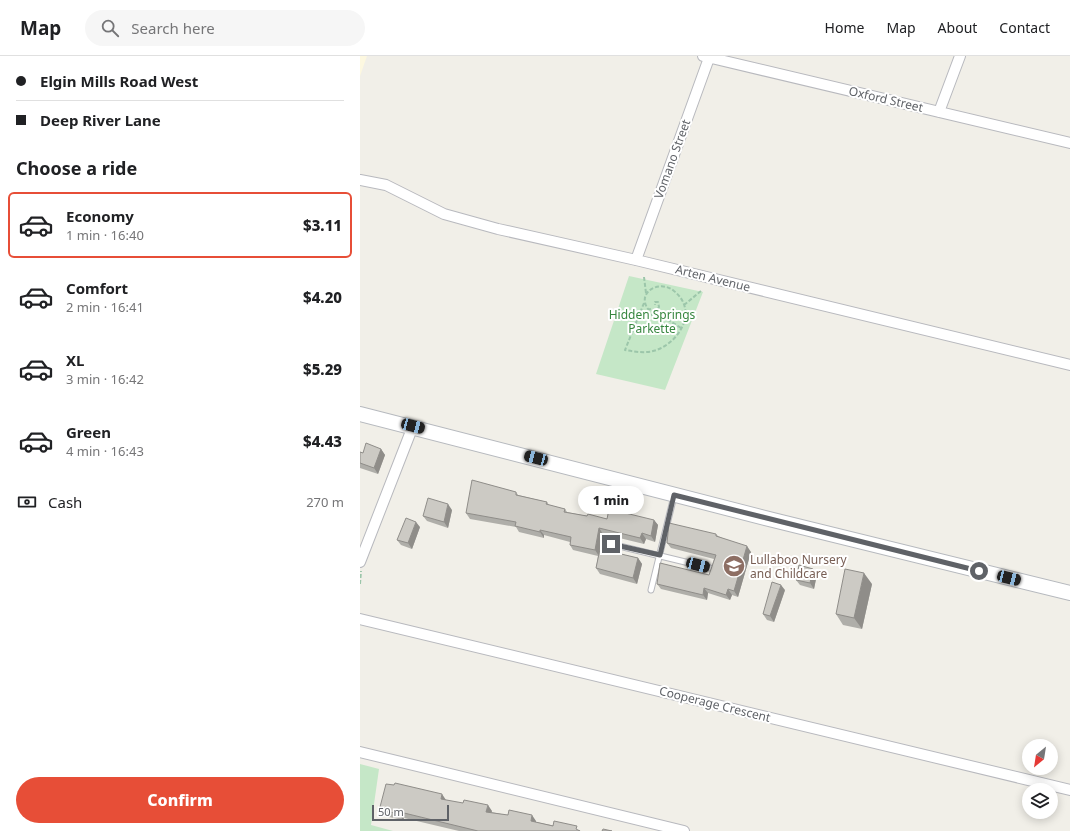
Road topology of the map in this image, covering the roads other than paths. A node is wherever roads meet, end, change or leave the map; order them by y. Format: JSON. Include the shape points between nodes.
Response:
{"nodes":[{"id":1,"x":960,"y":56,"type":"edge"},
{"id":2,"x":706,"y":57,"type":"edge"},
{"id":3,"x":939,"y":112,"type":"junction"},
{"id":4,"x":1070,"y":143,"type":"edge"},
{"id":5,"x":360,"y":180,"type":"edge"},
{"id":6,"x":636,"y":260,"type":"junction"},
{"id":7,"x":1070,"y":365,"type":"edge"},
{"id":8,"x":360,"y":414,"type":"edge"},
{"id":9,"x":413,"y":426,"type":"junction"},
{"id":10,"x":674,"y":495,"type":"junction"},
{"id":11,"x":611,"y":544,"type":"dead end"},
{"id":12,"x":660,"y":555,"type":"junction"},
{"id":13,"x":360,"y":562,"type":"edge"},
{"id":14,"x":710,"y":568,"type":"edge"},
{"id":15,"x":651,"y":590,"type":"dead end"},
{"id":16,"x":1070,"y":593,"type":"edge"},
{"id":17,"x":360,"y":619,"type":"edge"},
{"id":18,"x":360,"y":752,"type":"edge"},
{"id":19,"x":1070,"y":790,"type":"edge"},
{"id":20,"x":660,"y":828,"type":"edge"},
{"id":21,"x":684,"y":831,"type":"edge"}],
"edges":[{"from":1,"to":3,"type":"street"},
{"from":2,"to":3,"type":"street","name":"Oxford Street"},
{"from":2,"to":6,"type":"street","name":"Vomano Street"},
{"from":3,"to":4,"type":"street","name":"Oxford Street"},
{"from":5,"to":6,"type":"street","name":"Arten Avenue","via":[[386,185],[444,214],[498,229]]},
{"from":6,"to":7,"type":"street","name":"Arten Avenue"},
{"from":8,"to":9,"type":"main road"},
{"from":9,"to":10,"type":"main road"},
{"from":9,"to":13,"type":"street"},
{"from":10,"to":12,"type":"lane"},
{"from":10,"to":16,"type":"main road"},
{"from":11,"to":12,"type":"lane"},
{"from":12,"to":14,"type":"lane"},
{"from":12,"to":15,"type":"lane"},
{"from":17,"to":19,"type":"street","name":"Cooperage Crescent"},
{"from":18,"to":20,"type":"street"},
{"from":20,"to":21,"type":"street"}]}
